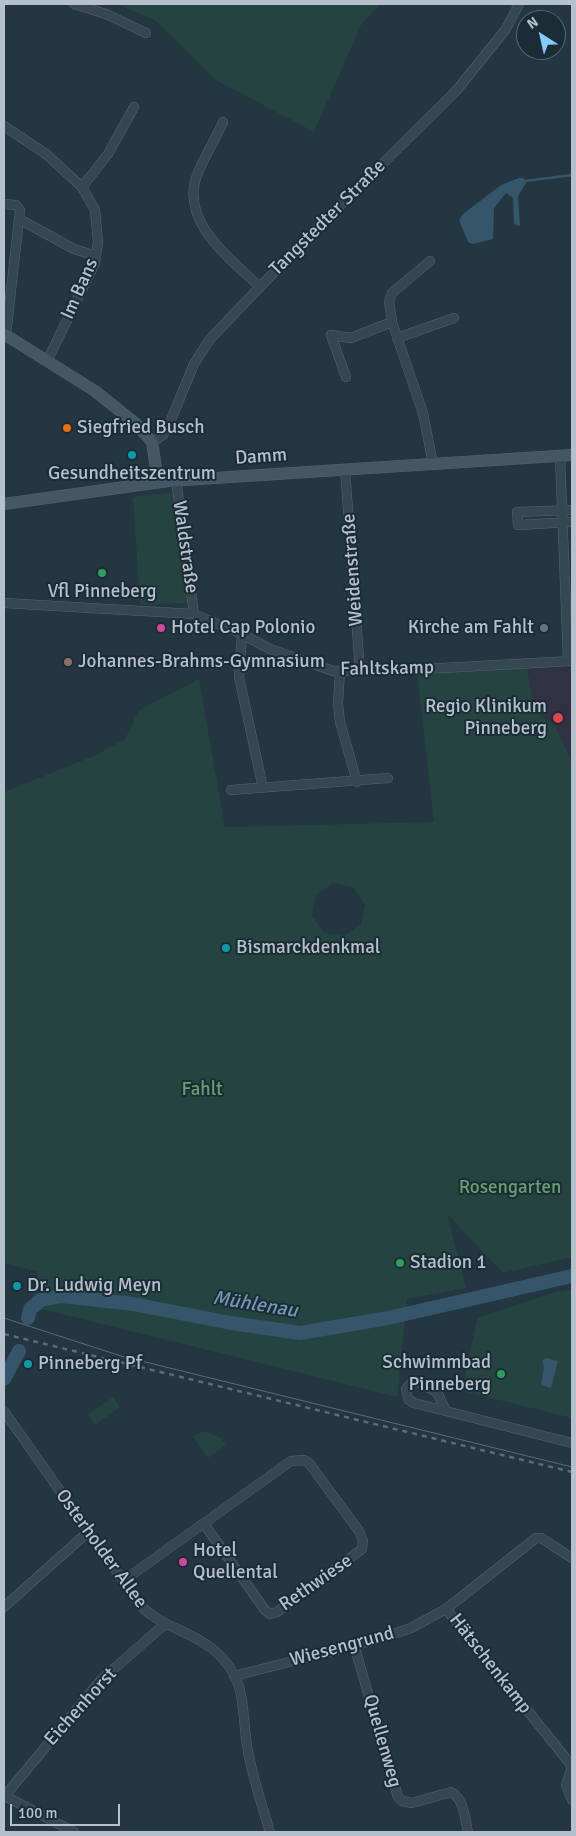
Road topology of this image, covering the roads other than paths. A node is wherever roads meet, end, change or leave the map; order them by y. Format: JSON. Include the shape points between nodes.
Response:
{"nodes":[{"id":1,"x":74,"y":4,"type":"edge"},
{"id":2,"x":519,"y":4,"type":"edge"},
{"id":3,"x":146,"y":33,"type":"dead end"},
{"id":4,"x":134,"y":107,"type":"dead end"},
{"id":5,"x":223,"y":122,"type":"dead end"},
{"id":6,"x":4,"y":126,"type":"edge"},
{"id":7,"x":82,"y":188,"type":"junction"},
{"id":8,"x":4,"y":204,"type":"edge"},
{"id":9,"x":19,"y":219,"type":"junction"},
{"id":10,"x":96,"y":256,"type":"junction"},
{"id":11,"x":430,"y":261,"type":"dead end"},
{"id":12,"x":260,"y":287,"type":"junction"},
{"id":13,"x":454,"y":318,"type":"dead end"},
{"id":14,"x":392,"y":322,"type":"junction"},
{"id":15,"x":5,"y":335,"type":"edge"},
{"id":16,"x":397,"y":338,"type":"junction"},
{"id":17,"x":47,"y":361,"type":"junction"},
{"id":18,"x":346,"y":377,"type":"dead end"},
{"id":19,"x":152,"y":442,"type":"junction"},
{"id":20,"x":572,"y":455,"type":"edge"},
{"id":21,"x":560,"y":456,"type":"junction"},
{"id":22,"x":433,"y":464,"type":"junction"},
{"id":23,"x":345,"y":470,"type":"junction"},
{"id":24,"x":176,"y":480,"type":"junction"},
{"id":25,"x":158,"y":482,"type":"junction"},
{"id":26,"x":4,"y":504,"type":"edge"},
{"id":27,"x":561,"y":510,"type":"junction"},
{"id":28,"x":572,"y":510,"type":"edge"},
{"id":29,"x":572,"y":522,"type":"edge"},
{"id":30,"x":561,"y":523,"type":"junction"},
{"id":31,"x":4,"y":603,"type":"edge"},
{"id":32,"x":194,"y":614,"type":"junction"},
{"id":33,"x":242,"y":634,"type":"junction"},
{"id":34,"x":570,"y":661,"type":"edge"},
{"id":35,"x":340,"y":671,"type":"junction"},
{"id":36,"x":360,"y":671,"type":"junction"},
{"id":37,"x":388,"y":778,"type":"dead end"},
{"id":38,"x":357,"y":782,"type":"junction"},
{"id":39,"x":263,"y":788,"type":"junction"},
{"id":40,"x":231,"y":790,"type":"dead end"},
{"id":41,"x":4,"y":1411,"type":"edge"},
{"id":42,"x":446,"y":1411,"type":"dead end"},
{"id":43,"x":572,"y":1443,"type":"edge"},
{"id":44,"x":204,"y":1524,"type":"junction"},
{"id":45,"x":88,"y":1532,"type":"junction"},
{"id":46,"x":572,"y":1558,"type":"edge"},
{"id":47,"x":123,"y":1581,"type":"junction"},
{"id":48,"x":4,"y":1607,"type":"edge"},
{"id":49,"x":446,"y":1609,"type":"junction"},
{"id":50,"x":165,"y":1624,"type":"junction"},
{"id":51,"x":354,"y":1645,"type":"junction"},
{"id":52,"x":234,"y":1676,"type":"junction"},
{"id":53,"x":572,"y":1766,"type":"edge"},
{"id":54,"x":4,"y":1796,"type":"edge"},
{"id":55,"x":572,"y":1800,"type":"edge"},
{"id":56,"x":74,"y":1832,"type":"edge"},
{"id":57,"x":270,"y":1832,"type":"edge"},
{"id":58,"x":468,"y":1832,"type":"edge"}],
"edges":[{"from":1,"to":3,"type":"street","via":[[106,14]]},
{"from":2,"to":12,"type":"street","name":"Tangstedter Straße","via":[[506,29],[456,91]]},
{"from":4,"to":7,"type":"street","via":[[108,154]]},
{"from":5,"to":12,"type":"street","via":[[195,181],[195,201],[208,236]]},
{"from":6,"to":7,"type":"street","name":"Im Bans","via":[[46,154]]},
{"from":7,"to":10,"type":"street","name":"Im Bans","via":[[95,210]]},
{"from":8,"to":9,"type":"street","via":[[16,205],[20,210]]},
{"from":9,"to":10,"type":"street","via":[[74,249]]},
{"from":9,"to":15,"type":"street"},
{"from":10,"to":17,"type":"street","name":"Im Bans","via":[[89,279]]},
{"from":11,"to":14,"type":"street","via":[[392,293],[389,302]]},
{"from":12,"to":19,"type":"street","name":"Tangstedter Straße","via":[[201,351],[168,427]]},
{"from":13,"to":16,"type":"street"},
{"from":14,"to":16,"type":"street"},
{"from":14,"to":18,"type":"street","via":[[351,338],[331,335]]},
{"from":15,"to":17,"type":"main road"},
{"from":16,"to":22,"type":"street","via":[[423,414]]},
{"from":17,"to":19,"type":"main road","via":[[125,413]]},
{"from":19,"to":25,"type":"main road"},
{"from":20,"to":21,"type":"main road","name":"Damm"},
{"from":21,"to":22,"type":"main road","name":"Damm"},
{"from":21,"to":27,"type":"street"},
{"from":22,"to":23,"type":"main road","name":"Damm"},
{"from":23,"to":24,"type":"main road","name":"Damm"},
{"from":23,"to":36,"type":"street","name":"Weidenstraße"},
{"from":24,"to":25,"type":"main road","name":"Damm"},
{"from":24,"to":32,"type":"street","name":"Waldstraße"},
{"from":25,"to":26,"type":"main road","name":"Damm"},
{"from":27,"to":28,"type":"street"},
{"from":27,"to":30,"type":"street"},
{"from":27,"to":30,"type":"street","via":[[517,512],[518,525]]},
{"from":29,"to":30,"type":"street"},
{"from":30,"to":34,"type":"street"},
{"from":31,"to":32,"type":"street","name":"Fahltskamp"},
{"from":32,"to":33,"type":"street","name":"Fahltskamp"},
{"from":33,"to":35,"type":"street","name":"Fahltskamp","via":[[270,649]]},
{"from":33,"to":39,"type":"street","via":[[239,677]]},
{"from":34,"to":36,"type":"street","name":"Fahltskamp"},
{"from":35,"to":36,"type":"street","name":"Fahltskamp"},
{"from":35,"to":38,"type":"street","via":[[340,722]]},
{"from":37,"to":38,"type":"street"},
{"from":38,"to":39,"type":"street"},
{"from":39,"to":40,"type":"street"},
{"from":41,"to":45,"type":"street","name":"Osterholder Allee"},
{"from":42,"to":43,"type":"street"},
{"from":44,"to":44,"type":"street","name":"Rethwiese","via":[[270,1614],[362,1549],[359,1531],[304,1460],[292,1461]]},
{"from":44,"to":47,"type":"street","name":"Rethwiese"},
{"from":45,"to":47,"type":"street","name":"Osterholder Allee"},
{"from":45,"to":48,"type":"street"},
{"from":46,"to":49,"type":"street","name":"Hätschenkamp","via":[[536,1538]]},
{"from":47,"to":50,"type":"street","name":"Osterholder Allee","via":[[151,1617]]},
{"from":49,"to":51,"type":"street","name":"Wiesengrund","via":[[411,1628]]},
{"from":49,"to":53,"type":"street","name":"Hätschenkamp"},
{"from":50,"to":52,"type":"street","name":"Osterholder Allee","via":[[214,1650]]},
{"from":50,"to":54,"type":"street","name":"Eichenhorst","via":[[100,1680]]},
{"from":51,"to":52,"type":"street","name":"Wiesengrund"},
{"from":51,"to":58,"type":"street","name":"Quellenweg","via":[[398,1796],[402,1801],[412,1803],[451,1792],[456,1794]]},
{"from":52,"to":57,"type":"street","name":"Osterholder Allee","via":[[242,1692],[252,1772]]},
{"from":53,"to":55,"type":"street","name":"Hätschenkamp","via":[[566,1785]]},
{"from":54,"to":56,"type":"street"}]}
